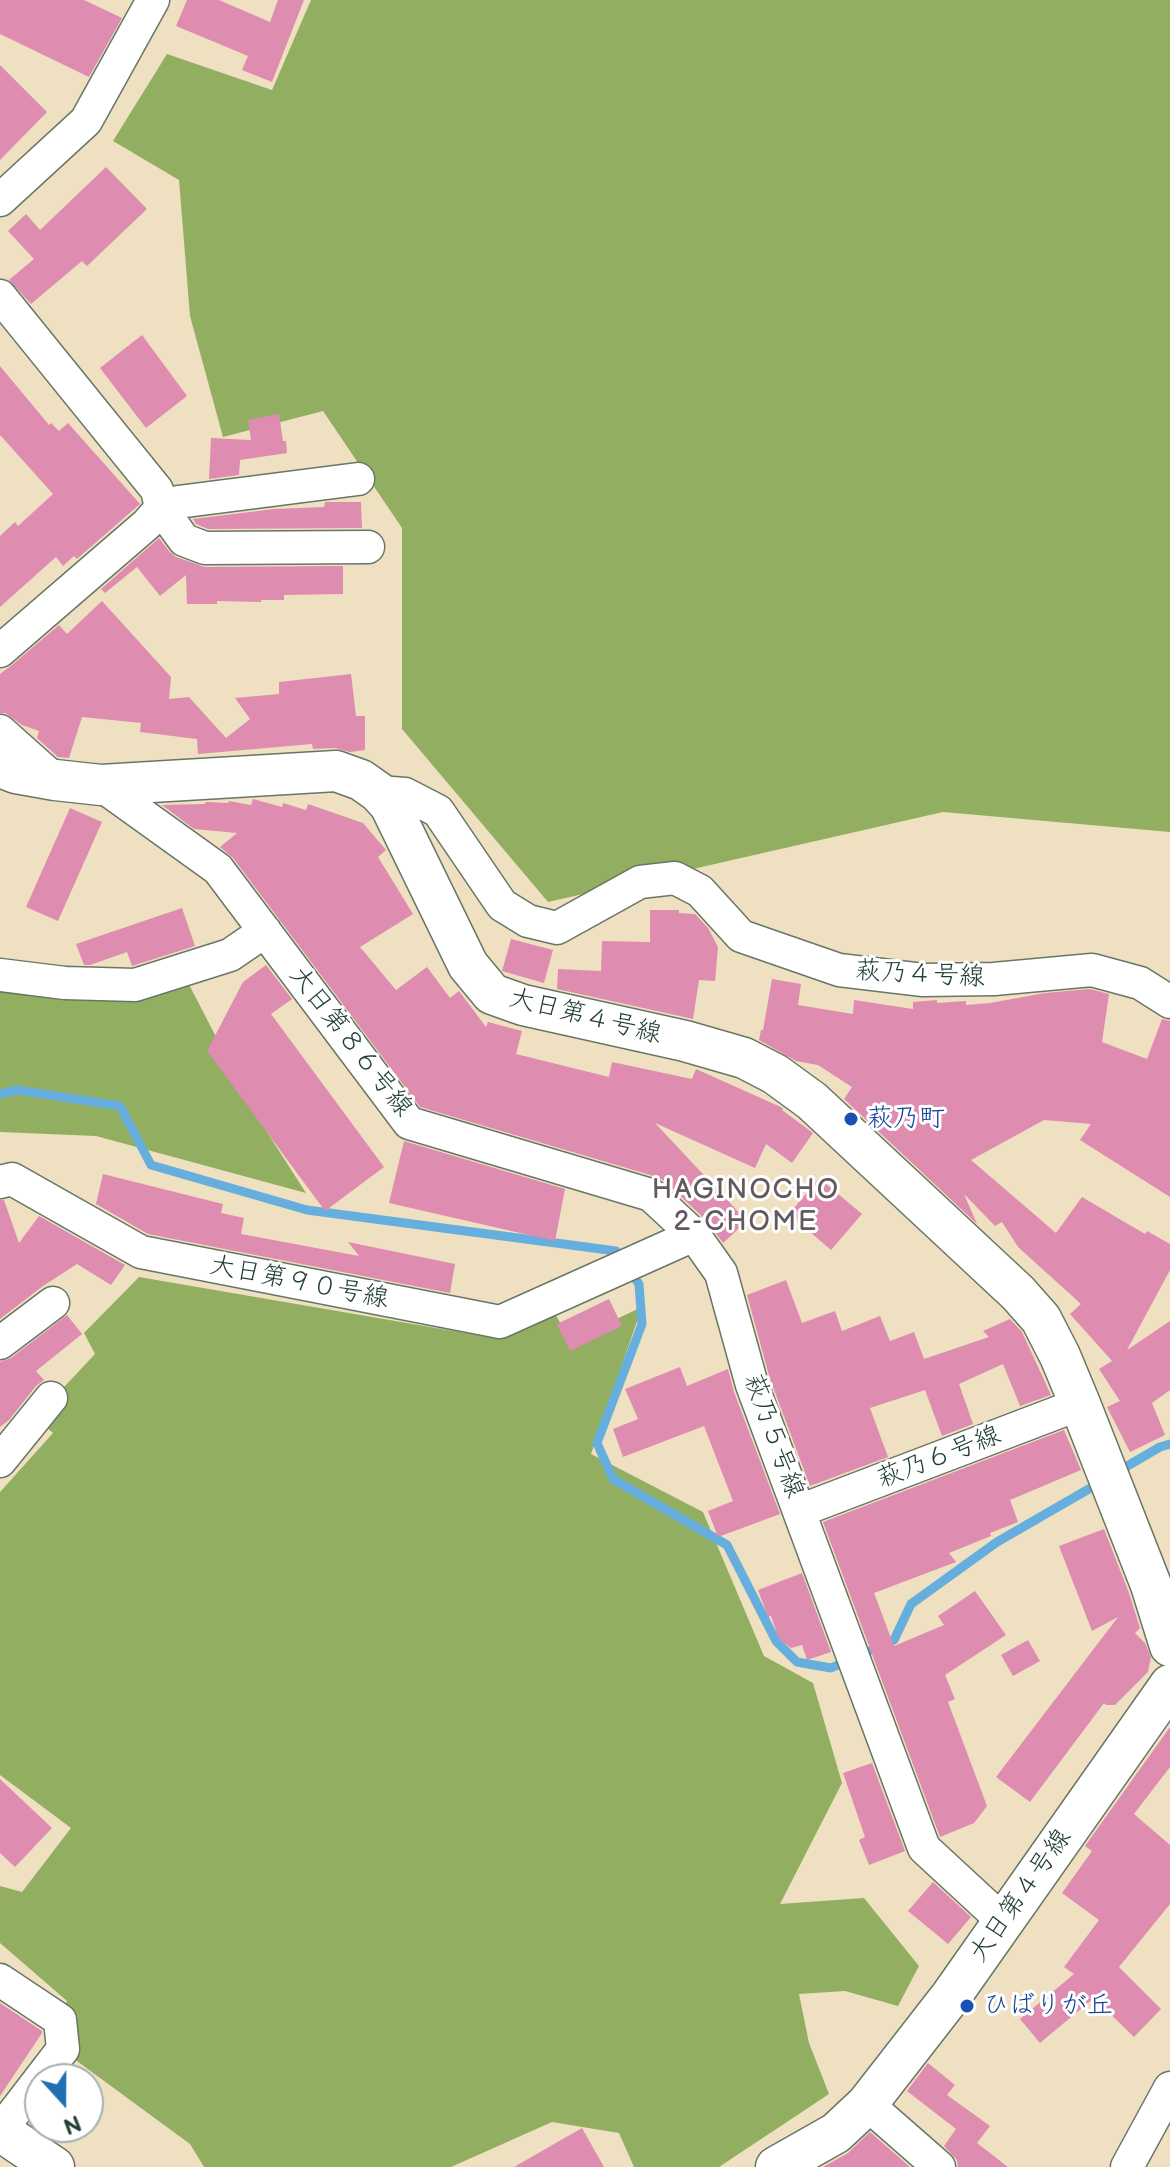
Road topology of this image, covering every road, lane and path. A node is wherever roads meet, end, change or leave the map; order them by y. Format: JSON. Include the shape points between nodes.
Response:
{"nodes":[{"id":1,"x":153,"y":0,"type":"edge"},
{"id":2,"x":0,"y":200,"type":"edge"},
{"id":3,"x":0,"y":296,"type":"edge"},
{"id":4,"x":358,"y":479,"type":"dead end"},
{"id":5,"x":161,"y":508,"type":"junction"},
{"id":6,"x":368,"y":547,"type":"dead end"},
{"id":7,"x":0,"y":651,"type":"edge"},
{"id":8,"x":0,"y":731,"type":"edge"},
{"id":9,"x":0,"y":767,"type":"edge"},
{"id":10,"x":55,"y":780,"type":"junction"},
{"id":11,"x":101,"y":785,"type":"junction"},
{"id":12,"x":378,"y":792,"type":"junction"},
{"id":13,"x":265,"y":931,"type":"junction"},
{"id":14,"x":0,"y":975,"type":"edge"},
{"id":15,"x":1170,"y":1002,"type":"edge"},
{"id":16,"x":0,"y":1182,"type":"edge"},
{"id":17,"x":694,"y":1235,"type":"junction"},
{"id":18,"x":53,"y":1303,"type":"dead end"},
{"id":19,"x":0,"y":1343,"type":"edge"},
{"id":20,"x":51,"y":1398,"type":"dead end"},
{"id":21,"x":1080,"y":1404,"type":"junction"},
{"id":22,"x":0,"y":1461,"type":"edge"},
{"id":23,"x":799,"y":1511,"type":"junction"},
{"id":24,"x":1170,"y":1646,"type":"edge"},
{"id":25,"x":1170,"y":1685,"type":"edge"},
{"id":26,"x":1003,"y":1921,"type":"junction"},
{"id":27,"x":0,"y":1980,"type":"edge"},
{"id":28,"x":52,"y":2063,"type":"edge"},
{"id":29,"x":1170,"y":2088,"type":"edge"},
{"id":30,"x":24,"y":2100,"type":"edge"},
{"id":31,"x":867,"y":2104,"type":"junction"},
{"id":32,"x":0,"y":2131,"type":"edge"},
{"id":33,"x":54,"y":2167,"type":"edge"},
{"id":34,"x":776,"y":2167,"type":"edge"},
{"id":35,"x":939,"y":2167,"type":"edge"},
{"id":36,"x":1127,"y":2167,"type":"edge"}],
"edges":[{"from":1,"to":2,"type":"street","via":[[86,121]]},
{"from":3,"to":5,"type":"street","via":[[157,490]]},
{"from":4,"to":5,"type":"street"},
{"from":5,"to":6,"type":"street","via":[[184,540],[205,548]]},
{"from":5,"to":7,"type":"street"},
{"from":8,"to":10,"type":"street"},
{"from":9,"to":10,"type":"street","name":"大日第４号線"},
{"from":10,"to":11,"type":"street","name":"大日第４号線"},
{"from":11,"to":12,"type":"street","name":"大日第４号線","via":[[336,771]]},
{"from":11,"to":13,"type":"street","name":"大日第８６号線","via":[[218,869]]},
{"from":12,"to":15,"type":"street","name":"萩乃４号線","via":[[405,794],[438,811],[502,905],[528,921],[557,928],[640,882],[675,878],[700,891],[741,936],[839,970],[923,980],[1092,970],[1140,983]]},
{"from":12,"to":21,"type":"street","name":"大日第４号線","via":[[390,805],[468,965],[492,994],[685,1041],[744,1058],[775,1074],[812,1101],[1018,1293],[1041,1319]]},
{"from":13,"to":14,"type":"street","via":[[230,955],[135,985]]},
{"from":13,"to":17,"type":"street","name":"大日第８６号線","via":[[409,1123],[651,1195]]},
{"from":16,"to":17,"type":"street","name":"大日第９０号線","via":[[12,1179],[141,1252],[500,1322]]},
{"from":17,"to":23,"type":"street","name":"萩乃５号線","via":[[721,1273],[752,1385]]},
{"from":18,"to":19,"type":"street"},
{"from":20,"to":22,"type":"street"},
{"from":21,"to":23,"type":"street","name":"萩乃６号線"},
{"from":21,"to":24,"type":"street","name":"大日第４号線"},
{"from":23,"to":26,"type":"street","name":"萩乃５号線","via":[[924,1848]]},
{"from":25,"to":26,"type":"street","name":"大日第４号線"},
{"from":26,"to":31,"type":"street","name":"大日第４号線"},
{"from":27,"to":28,"type":"street","via":[[60,2020],[63,2049]]},
{"from":29,"to":36,"type":"street"},
{"from":30,"to":32,"type":"street"},
{"from":31,"to":34,"type":"street","name":"大日第４号線","via":[[836,2133]]},
{"from":31,"to":35,"type":"street"},
{"from":32,"to":33,"type":"street"}]}
